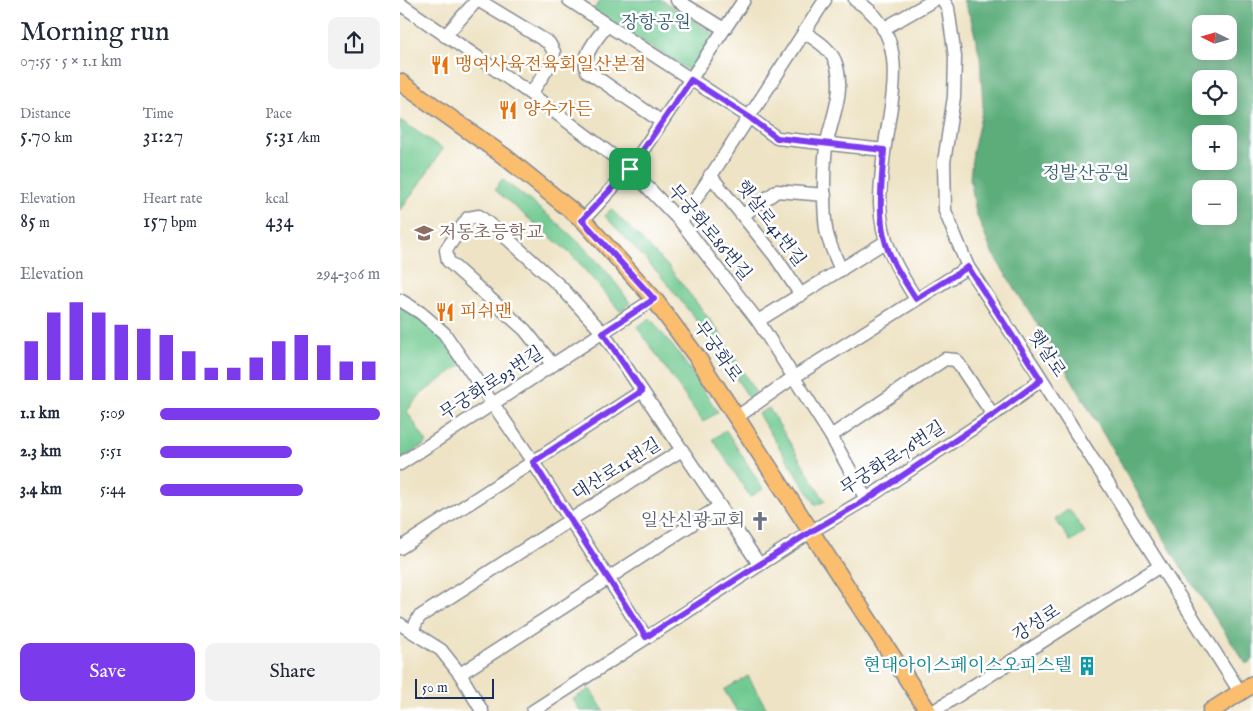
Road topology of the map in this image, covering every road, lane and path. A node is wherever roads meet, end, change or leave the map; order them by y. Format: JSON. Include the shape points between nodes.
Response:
{"nodes":[{"id":1,"x":478,"y":0,"type":"edge"},
{"id":2,"x":569,"y":0,"type":"edge"},
{"id":3,"x":677,"y":0,"type":"edge"},
{"id":4,"x":744,"y":0,"type":"edge"},
{"id":5,"x":825,"y":0,"type":"edge"},
{"id":6,"x":855,"y":0,"type":"edge"},
{"id":7,"x":934,"y":0,"type":"edge"},
{"id":8,"x":943,"y":0,"type":"edge"},
{"id":9,"x":400,"y":4,"type":"edge"},
{"id":10,"x":607,"y":25,"type":"junction"},
{"id":11,"x":724,"y":29,"type":"junction"},
{"id":12,"x":883,"y":29,"type":"junction"},
{"id":13,"x":804,"y":32,"type":"junction"},
{"id":14,"x":445,"y":36,"type":"junction"},
{"id":15,"x":691,"y":80,"type":"junction"},
{"id":16,"x":400,"y":82,"type":"edge"},
{"id":17,"x":531,"y":94,"type":"junction"},
{"id":18,"x":749,"y":117,"type":"junction"},
{"id":19,"x":662,"y":122,"type":"junction"},
{"id":20,"x":827,"y":144,"type":"junction"},
{"id":21,"x":884,"y":150,"type":"junction"},
{"id":22,"x":630,"y":169,"type":"junction"},
{"id":23,"x":710,"y":175,"type":"junction"},
{"id":24,"x":825,"y":195,"type":"junction"},
{"id":25,"x":743,"y":215,"type":"junction"},
{"id":26,"x":582,"y":220,"type":"junction"},
{"id":27,"x":681,"y":222,"type":"junction"},
{"id":28,"x":885,"y":242,"type":"junction"},
{"id":29,"x":968,"y":267,"type":"junction"},
{"id":30,"x":841,"y":270,"type":"junction"},
{"id":31,"x":801,"y":295,"type":"junction"},
{"id":32,"x":654,"y":299,"type":"junction"},
{"id":33,"x":916,"y":299,"type":"junction"},
{"id":34,"x":400,"y":300,"type":"edge"},
{"id":35,"x":758,"y":321,"type":"junction"},
{"id":36,"x":603,"y":333,"type":"junction"},
{"id":37,"x":553,"y":365,"type":"junction"},
{"id":38,"x":794,"y":377,"type":"junction"},
{"id":39,"x":1041,"y":380,"type":"junction"},
{"id":40,"x":642,"y":391,"type":"junction"},
{"id":41,"x":493,"y":405,"type":"junction"},
{"id":42,"x":993,"y":415,"type":"junction"},
{"id":43,"x":737,"y":417,"type":"junction"},
{"id":44,"x":831,"y":436,"type":"junction"},
{"id":45,"x":682,"y":450,"type":"junction"},
{"id":46,"x":533,"y":462,"type":"junction"},
{"id":47,"x":400,"y":464,"type":"edge"},
{"id":48,"x":866,"y":500,"type":"junction"},
{"id":49,"x":720,"y":506,"type":"junction"},
{"id":50,"x":570,"y":520,"type":"junction"},
{"id":51,"x":812,"y":531,"type":"junction"},
{"id":52,"x":400,"y":548,"type":"edge"},
{"id":53,"x":759,"y":564,"type":"junction"},
{"id":54,"x":1160,"y":566,"type":"junction"},
{"id":55,"x":608,"y":578,"type":"junction"},
{"id":56,"x":400,"y":624,"type":"edge"},
{"id":57,"x":412,"y":631,"type":"junction"},
{"id":58,"x":646,"y":637,"type":"junction"},
{"id":59,"x":460,"y":674,"type":"junction"},
{"id":60,"x":1246,"y":688,"type":"edge"},
{"id":61,"x":482,"y":711,"type":"edge"},
{"id":62,"x":533,"y":711,"type":"edge"},
{"id":63,"x":928,"y":711,"type":"edge"},
{"id":64,"x":934,"y":711,"type":"edge"},
{"id":65,"x":1211,"y":711,"type":"edge"}],
"edges":[{"from":1,"to":14,"type":"street"},
{"from":1,"to":17,"type":"street","via":[[549,43],[554,52],[552,60]]},
{"from":2,"to":10,"type":"street"},
{"from":3,"to":11,"type":"street"},
{"from":4,"to":11,"type":"street"},
{"from":5,"to":13,"type":"street","name":"햇살로41번길"},
{"from":6,"to":12,"type":"street","via":[[872,13]]},
{"from":7,"to":12,"type":"street"},
{"from":8,"to":29,"type":"street","name":"햇살로","via":[[948,8],[955,57],[954,96],[944,162],[945,211]]},
{"from":9,"to":14,"type":"street","name":"무궁화로86번길"},
{"from":10,"to":15,"type":"street"},
{"from":10,"to":19,"type":"street","via":[[586,56],[587,71]]},
{"from":11,"to":15,"type":"street"},
{"from":12,"to":21,"type":"street","via":[[893,54],[895,79]]},
{"from":13,"to":18,"type":"street","name":"햇살로41번길"},
{"from":13,"to":20,"type":"street","name":"햇살로41번길","via":[[819,41],[837,66],[840,88]]},
{"from":14,"to":17,"type":"street","name":"무궁화로86번길"},
{"from":15,"to":18,"type":"street"},
{"from":15,"to":19,"type":"street"},
{"from":16,"to":26,"type":"main road","name":"무궁화로","via":[[504,156]]},
{"from":17,"to":22,"type":"street","name":"무궁화로86번길"},
{"from":18,"to":20,"type":"street","via":[[777,138]]},
{"from":18,"to":23,"type":"street","name":"햇살로41번길"},
{"from":19,"to":22,"type":"street"},
{"from":20,"to":21,"type":"street"},
{"from":20,"to":24,"type":"street","name":"햇살로41번길"},
{"from":21,"to":28,"type":"street","via":[[880,204]]},
{"from":22,"to":26,"type":"street"},
{"from":22,"to":27,"type":"street","name":"무궁화로86번길"},
{"from":23,"to":25,"type":"street","name":"햇살로41번길"},
{"from":23,"to":27,"type":"street","name":"햇살로41번길"},
{"from":24,"to":25,"type":"street","via":[[777,191]]},
{"from":24,"to":30,"type":"street","name":"햇살로41번길","via":[[827,234]]},
{"from":25,"to":31,"type":"street","name":"햇살로41번길"},
{"from":26,"to":32,"type":"main road","name":"무궁화로"},
{"from":27,"to":35,"type":"street","name":"무궁화로86번길"},
{"from":28,"to":30,"type":"street"},
{"from":28,"to":33,"type":"street"},
{"from":29,"to":33,"type":"street"},
{"from":29,"to":39,"type":"street","name":"햇살로"},
{"from":30,"to":31,"type":"street"},
{"from":31,"to":35,"type":"street"},
{"from":32,"to":36,"type":"street","name":"무궁화로93번길"},
{"from":32,"to":43,"type":"main road","name":"무궁화로","via":[[698,356]]},
{"from":33,"to":38,"type":"street"},
{"from":34,"to":41,"type":"street","name":"대산로11번길","via":[[444,333]]},
{"from":35,"to":38,"type":"street","name":"무궁화로86번길"},
{"from":36,"to":37,"type":"street","name":"무궁화로93번길"},
{"from":36,"to":37,"type":"street","via":[[561,287],[509,240],[479,216],[468,218],[446,250],[448,261],[525,330]]},
{"from":36,"to":40,"type":"street"},
{"from":37,"to":41,"type":"street","name":"무궁화로93번길"},
{"from":38,"to":43,"type":"street"},
{"from":38,"to":44,"type":"street","name":"무궁화로86번길"},
{"from":39,"to":42,"type":"street","name":"무궁화로76번길"},
{"from":39,"to":54,"type":"street","name":"햇살로"},
{"from":40,"to":45,"type":"street"},
{"from":40,"to":46,"type":"street"},
{"from":41,"to":46,"type":"street","name":"대산로11번길"},
{"from":41,"to":47,"type":"street","name":"무궁화로93번길"},
{"from":42,"to":44,"type":"street","via":[[956,360],[951,358]]},
{"from":42,"to":48,"type":"street","name":"무궁화로76번길"},
{"from":43,"to":51,"type":"main road","name":"무궁화로"},
{"from":44,"to":48,"type":"street","name":"무궁화로86번길"},
{"from":45,"to":49,"type":"street"},
{"from":45,"to":50,"type":"street","name":"대산로11번길"},
{"from":46,"to":50,"type":"street","name":"대산로11번길"},
{"from":46,"to":52,"type":"street"},
{"from":48,"to":51,"type":"street","name":"무궁화로76번길"},
{"from":49,"to":53,"type":"street"},
{"from":49,"to":55,"type":"street"},
{"from":50,"to":55,"type":"street","name":"대산로11번길"},
{"from":50,"to":57,"type":"street","name":"대산로11번길","via":[[419,618]]},
{"from":51,"to":53,"type":"street","name":"무궁화로76번길"},
{"from":51,"to":63,"type":"main road","name":"무궁화로"},
{"from":53,"to":58,"type":"street","name":"무궁화로76번길"},
{"from":54,"to":60,"type":"street","name":"햇살로"},
{"from":54,"to":64,"type":"street","name":"강성로"},
{"from":55,"to":58,"type":"street","name":"대산로11번길"},
{"from":55,"to":59,"type":"street"},
{"from":56,"to":57,"type":"street"},
{"from":57,"to":59,"type":"street","via":[[441,650]]},
{"from":58,"to":62,"type":"street","name":"무궁화로76번길"},
{"from":59,"to":61,"type":"street"},
{"from":60,"to":65,"type":"main road"}]}
